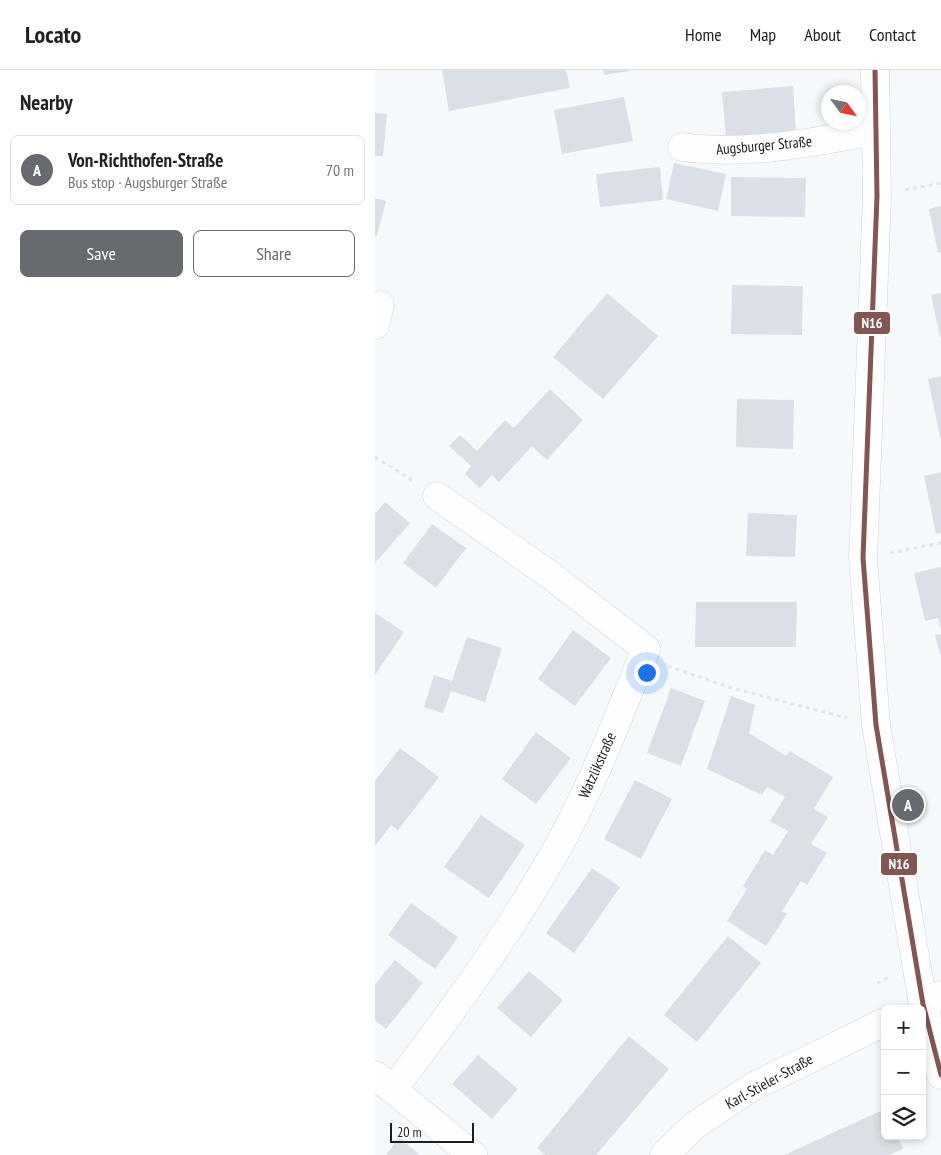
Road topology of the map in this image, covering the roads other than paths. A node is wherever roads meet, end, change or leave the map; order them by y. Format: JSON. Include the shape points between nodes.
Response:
{"nodes":[{"id":1,"x":875,"y":70,"type":"edge"},
{"id":2,"x":876,"y":131,"type":"junction"},
{"id":3,"x":682,"y":147,"type":"dead end"},
{"id":4,"x":437,"y":496,"type":"road end"},
{"id":5,"x":926,"y":1003,"type":"edge"},
{"id":6,"x":881,"y":1024,"type":"edge"},
{"id":7,"x":941,"y":1075,"type":"edge"},
{"id":8,"x":384,"y":1082,"type":"edge"},
{"id":9,"x":473,"y":1155,"type":"edge"},
{"id":10,"x":665,"y":1155,"type":"edge"}],
"edges":[{"from":1,"to":2,"type":"street"},
{"from":2,"to":3,"type":"street","name":"Augsburger Straße","via":[[789,146],[705,150]]},
{"from":2,"to":5,"type":"street","via":[[877,196],[863,558],[877,725]]},
{"from":4,"to":8,"type":"street","name":"Watzlikstraße","via":[[550,575],[646,649],[586,792],[552,859],[459,1000]]},
{"from":5,"to":7,"type":"street"},
{"from":6,"to":10,"type":"street","name":"Karl-Stieler-Straße","via":[[752,1087],[694,1126]]},
{"from":8,"to":9,"type":"street"}]}
